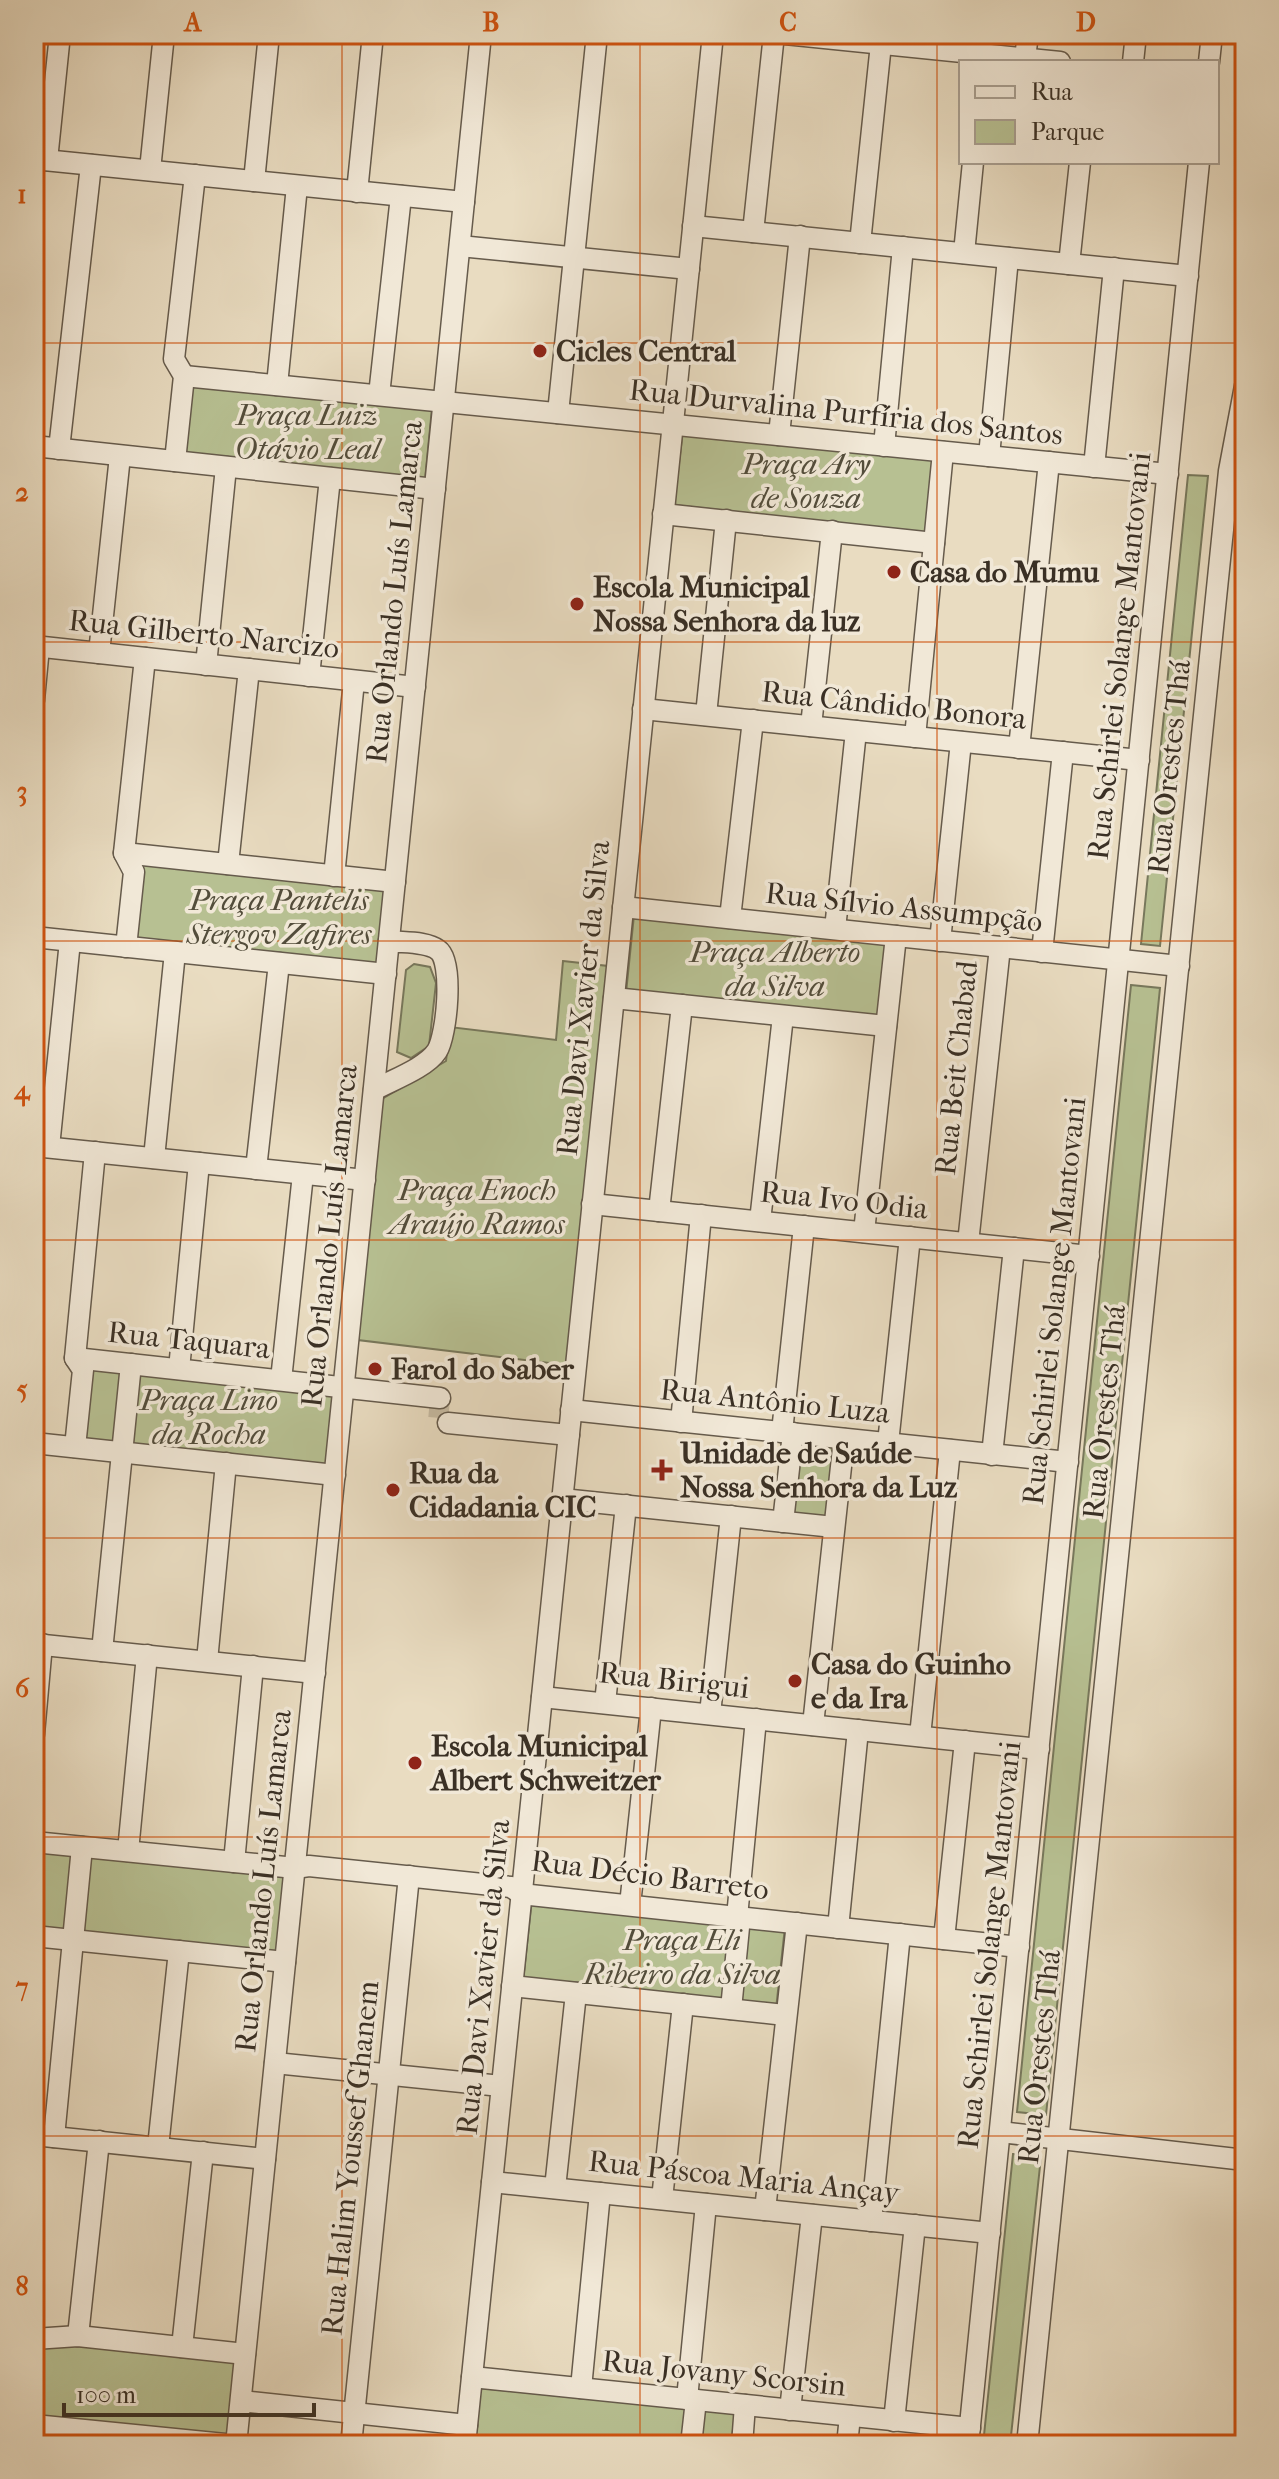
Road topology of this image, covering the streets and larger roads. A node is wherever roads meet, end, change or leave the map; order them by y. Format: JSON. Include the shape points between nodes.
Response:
{"nodes":[{"id":1,"x":60,"y":34,"type":"edge"},
{"id":2,"x":164,"y":34,"type":"edge"},
{"id":3,"x":269,"y":34,"type":"edge"},
{"id":4,"x":373,"y":34,"type":"edge"},
{"id":5,"x":481,"y":34,"type":"edge"},
{"id":6,"x":597,"y":34,"type":"edge"},
{"id":7,"x":713,"y":34,"type":"edge"},
{"id":8,"x":774,"y":34,"type":"edge"},
{"id":9,"x":785,"y":34,"type":"edge"},
{"id":10,"x":1028,"y":34,"type":"edge"},
{"id":11,"x":1136,"y":34,"type":"edge"},
{"id":12,"x":1212,"y":34,"type":"edge"},
{"id":13,"x":822,"y":36,"type":"edge"},
{"id":14,"x":881,"y":44,"type":"junction"},
{"id":15,"x":984,"y":58,"type":"edge"},
{"id":16,"x":1025,"y":58,"type":"junction"},
{"id":17,"x":1042,"y":60,"type":"edge"},
{"id":18,"x":1133,"y":60,"type":"edge"},
{"id":19,"x":1209,"y":60,"type":"edge"},
{"id":20,"x":40,"y":159,"type":"edge"},
{"id":21,"x":973,"y":164,"type":"edge"},
{"id":22,"x":1080,"y":164,"type":"edge"},
{"id":23,"x":1199,"y":164,"type":"edge"},
{"id":24,"x":91,"y":165,"type":"junction"},
{"id":25,"x":150,"y":170,"type":"junction"},
{"id":26,"x":195,"y":175,"type":"junction"},
{"id":27,"x":254,"y":181,"type":"junction"},
{"id":28,"x":297,"y":186,"type":"junction"},
{"id":29,"x":357,"y":192,"type":"junction"},
{"id":30,"x":401,"y":196,"type":"junction"},
{"id":31,"x":464,"y":202,"type":"junction"},
{"id":32,"x":693,"y":226,"type":"junction"},
{"id":33,"x":753,"y":232,"type":"junction"},
{"id":34,"x":800,"y":236,"type":"junction"},
{"id":35,"x":860,"y":243,"type":"junction"},
{"id":36,"x":460,"y":246,"type":"junction"},
{"id":37,"x":903,"y":247,"type":"junction"},
{"id":38,"x":964,"y":253,"type":"junction"},
{"id":39,"x":574,"y":258,"type":"junction"},
{"id":40,"x":1008,"y":258,"type":"junction"},
{"id":41,"x":1069,"y":264,"type":"junction"},
{"id":42,"x":1114,"y":268,"type":"junction"},
{"id":43,"x":689,"y":269,"type":"junction"},
{"id":44,"x":1188,"y":276,"type":"junction"},
{"id":45,"x":184,"y":376,"type":"junction"},
{"id":46,"x":277,"y":385,"type":"junction"},
{"id":47,"x":1245,"y":386,"type":"edge"},
{"id":48,"x":379,"y":395,"type":"junction"},
{"id":49,"x":444,"y":402,"type":"junction"},
{"id":50,"x":558,"y":413,"type":"junction"},
{"id":51,"x":672,"y":425,"type":"junction"},
{"id":52,"x":779,"y":435,"type":"junction"},
{"id":53,"x":34,"y":446,"type":"edge"},
{"id":54,"x":884,"y":446,"type":"junction"},
{"id":55,"x":59,"y":449,"type":"junction"},
{"id":56,"x":943,"y":452,"type":"junction"},
{"id":57,"x":120,"y":456,"type":"junction"},
{"id":58,"x":989,"y":456,"type":"junction"},
{"id":59,"x":175,"y":461,"type":"junction"},
{"id":60,"x":1049,"y":462,"type":"junction"},
{"id":61,"x":226,"y":467,"type":"junction"},
{"id":62,"x":1094,"y":467,"type":"junction"},
{"id":63,"x":1168,"y":474,"type":"junction"},
{"id":64,"x":330,"y":478,"type":"junction"},
{"id":65,"x":435,"y":489,"type":"junction"},
{"id":66,"x":663,"y":514,"type":"junction"},
{"id":67,"x":726,"y":520,"type":"junction"},
{"id":68,"x":832,"y":531,"type":"junction"},
{"id":69,"x":934,"y":543,"type":"junction"},
{"id":70,"x":37,"y":646,"type":"edge"},
{"id":71,"x":99,"y":653,"type":"junction"},
{"id":72,"x":145,"y":658,"type":"junction"},
{"id":73,"x":206,"y":665,"type":"junction"},
{"id":74,"x":249,"y":669,"type":"junction"},
{"id":75,"x":309,"y":676,"type":"junction"},
{"id":76,"x":354,"y":681,"type":"junction"},
{"id":77,"x":415,"y":687,"type":"junction"},
{"id":78,"x":34,"y":700,"type":"edge"},
{"id":79,"x":643,"y":709,"type":"junction"},
{"id":80,"x":706,"y":715,"type":"junction"},
{"id":81,"x":753,"y":720,"type":"junction"},
{"id":82,"x":811,"y":726,"type":"junction"},
{"id":83,"x":856,"y":731,"type":"junction"},
{"id":84,"x":915,"y":737,"type":"junction"},
{"id":85,"x":961,"y":742,"type":"junction"},
{"id":86,"x":1019,"y":748,"type":"junction"},
{"id":87,"x":1063,"y":752,"type":"junction"},
{"id":88,"x":1139,"y":760,"type":"junction"},
{"id":89,"x":124,"y":853,"type":"junction"},
{"id":90,"x":228,"y":864,"type":"junction"},
{"id":91,"x":334,"y":876,"type":"junction"},
{"id":92,"x":395,"y":882,"type":"junction"},
{"id":93,"x":623,"y":907,"type":"junction"},
{"id":94,"x":730,"y":918,"type":"junction"},
{"id":95,"x":835,"y":929,"type":"junction"},
{"id":96,"x":896,"y":936,"type":"junction"},
{"id":97,"x":34,"y":937,"type":"edge"},
{"id":98,"x":70,"y":941,"type":"junction"},
{"id":99,"x":389,"y":941,"type":"junction"},
{"id":100,"x":940,"y":941,"type":"junction"},
{"id":101,"x":126,"y":947,"type":"junction"},
{"id":102,"x":1000,"y":947,"type":"junction"},
{"id":103,"x":175,"y":952,"type":"junction"},
{"id":104,"x":1042,"y":952,"type":"junction"},
{"id":105,"x":1119,"y":960,"type":"junction"},
{"id":106,"x":279,"y":963,"type":"junction"},
{"id":107,"x":1179,"y":966,"type":"junction"},
{"id":108,"x":386,"y":974,"type":"junction"},
{"id":109,"x":614,"y":998,"type":"junction"},
{"id":110,"x":682,"y":1005,"type":"junction"},
{"id":111,"x":783,"y":1016,"type":"junction"},
{"id":112,"x":886,"y":1026,"type":"junction"},
{"id":113,"x":374,"y":1090,"type":"junction"},
{"id":114,"x":42,"y":1147,"type":"edge"},
{"id":115,"x":95,"y":1152,"type":"junction"},
{"id":116,"x":154,"y":1158,"type":"junction"},
{"id":117,"x":199,"y":1163,"type":"junction"},
{"id":118,"x":256,"y":1169,"type":"junction"},
{"id":119,"x":303,"y":1174,"type":"junction"},
{"id":120,"x":365,"y":1180,"type":"junction"},
{"id":121,"x":592,"y":1204,"type":"junction"},
{"id":122,"x":659,"y":1211,"type":"junction"},
{"id":123,"x":701,"y":1215,"type":"junction"},
{"id":124,"x":760,"y":1221,"type":"junction"},
{"id":125,"x":804,"y":1226,"type":"junction"},
{"id":126,"x":864,"y":1232,"type":"junction"},
{"id":127,"x":910,"y":1237,"type":"junction"},
{"id":128,"x":968,"y":1243,"type":"junction"},
{"id":129,"x":1014,"y":1248,"type":"junction"},
{"id":130,"x":1089,"y":1256,"type":"junction"},
{"id":131,"x":75,"y":1358,"type":"junction"},
{"id":132,"x":131,"y":1364,"type":"junction"},
{"id":133,"x":179,"y":1369,"type":"junction"},
{"id":134,"x":281,"y":1380,"type":"junction"},
{"id":135,"x":344,"y":1386,"type":"junction"},
{"id":136,"x":440,"y":1398,"type":"dead end"},
{"id":137,"x":571,"y":1410,"type":"junction"},
{"id":138,"x":681,"y":1422,"type":"junction"},
{"id":139,"x":448,"y":1423,"type":"dead end"},
{"id":140,"x":787,"y":1433,"type":"junction"},
{"id":141,"x":569,"y":1435,"type":"junction"},
{"id":142,"x":844,"y":1439,"type":"junction"},
{"id":143,"x":34,"y":1443,"type":"edge"},
{"id":144,"x":888,"y":1443,"type":"junction"},
{"id":145,"x":75,"y":1447,"type":"junction"},
{"id":146,"x":950,"y":1450,"type":"junction"},
{"id":147,"x":122,"y":1452,"type":"junction"},
{"id":148,"x":992,"y":1455,"type":"junction"},
{"id":149,"x":1068,"y":1462,"type":"junction"},
{"id":150,"x":226,"y":1463,"type":"junction"},
{"id":151,"x":335,"y":1475,"type":"junction"},
{"id":152,"x":562,"y":1499,"type":"junction"},
{"id":153,"x":626,"y":1505,"type":"junction"},
{"id":154,"x":731,"y":1516,"type":"junction"},
{"id":155,"x":783,"y":1522,"type":"junction"},
{"id":156,"x":834,"y":1527,"type":"junction"},
{"id":157,"x":38,"y":1644,"type":"edge"},
{"id":158,"x":102,"y":1651,"type":"junction"},
{"id":159,"x":147,"y":1655,"type":"junction"},
{"id":160,"x":207,"y":1661,"type":"junction"},
{"id":161,"x":253,"y":1666,"type":"junction"},
{"id":162,"x":315,"y":1673,"type":"junction"},
{"id":163,"x":542,"y":1697,"type":"junction"},
{"id":164,"x":605,"y":1703,"type":"junction"},
{"id":165,"x":651,"y":1708,"type":"junction"},
{"id":166,"x":710,"y":1714,"type":"junction"},
{"id":167,"x":756,"y":1719,"type":"junction"},
{"id":168,"x":813,"y":1725,"type":"junction"},
{"id":169,"x":858,"y":1730,"type":"junction"},
{"id":170,"x":34,"y":1734,"type":"edge"},
{"id":171,"x":920,"y":1736,"type":"junction"},
{"id":172,"x":965,"y":1741,"type":"junction"},
{"id":173,"x":1039,"y":1749,"type":"junction"},
{"id":174,"x":34,"y":1842,"type":"edge"},
{"id":175,"x":82,"y":1847,"type":"junction"},
{"id":176,"x":128,"y":1851,"type":"junction"},
{"id":177,"x":234,"y":1862,"type":"junction"},
{"id":178,"x":295,"y":1868,"type":"junction"},
{"id":179,"x":409,"y":1876,"type":"junction"},
{"id":180,"x":521,"y":1894,"type":"junction"},
{"id":181,"x":630,"y":1905,"type":"junction"},
{"id":182,"x":738,"y":1917,"type":"junction"},
{"id":183,"x":797,"y":1923,"type":"junction"},
{"id":184,"x":838,"y":1928,"type":"junction"},
{"id":185,"x":900,"y":1934,"type":"junction"},
{"id":186,"x":34,"y":1936,"type":"edge"},
{"id":187,"x":944,"y":1939,"type":"junction"},
{"id":188,"x":73,"y":1940,"type":"junction"},
{"id":189,"x":1019,"y":1947,"type":"junction"},
{"id":190,"x":179,"y":1951,"type":"junction"},
{"id":191,"x":285,"y":1962,"type":"junction"},
{"id":192,"x":512,"y":1986,"type":"junction"},
{"id":193,"x":576,"y":1993,"type":"junction"},
{"id":194,"x":683,"y":2004,"type":"junction"},
{"id":195,"x":731,"y":2009,"type":"junction"},
{"id":196,"x":785,"y":2015,"type":"junction"},
{"id":197,"x":275,"y":2063,"type":"junction"},
{"id":198,"x":389,"y":2075,"type":"junction"},
{"id":199,"x":501,"y":2086,"type":"junction"},
{"id":200,"x":1000,"y":2132,"type":"junction"},
{"id":201,"x":44,"y":2136,"type":"edge"},
{"id":202,"x":1061,"y":2139,"type":"junction"},
{"id":203,"x":99,"y":2141,"type":"junction"},
{"id":204,"x":158,"y":2147,"type":"junction"},
{"id":205,"x":203,"y":2152,"type":"junction"},
{"id":206,"x":265,"y":2159,"type":"junction"},
{"id":207,"x":1245,"y":2160,"type":"edge"},
{"id":208,"x":492,"y":2182,"type":"junction"},
{"id":209,"x":555,"y":2188,"type":"junction"},
{"id":210,"x":600,"y":2193,"type":"junction"},
{"id":211,"x":662,"y":2199,"type":"junction"},
{"id":212,"x":706,"y":2204,"type":"junction"},
{"id":213,"x":765,"y":2210,"type":"junction"},
{"id":214,"x":812,"y":2215,"type":"junction"},
{"id":215,"x":871,"y":2221,"type":"junction"},
{"id":216,"x":915,"y":2225,"type":"junction"},
{"id":217,"x":990,"y":2233,"type":"junction"},
{"id":218,"x":78,"y":2336,"type":"junction"},
{"id":219,"x":34,"y":2339,"type":"edge"},
{"id":220,"x":182,"y":2347,"type":"junction"},
{"id":221,"x":245,"y":2354,"type":"junction"},
{"id":222,"x":472,"y":2377,"type":"junction"},
{"id":223,"x":581,"y":2388,"type":"junction"},
{"id":224,"x":691,"y":2400,"type":"junction"},
{"id":225,"x":241,"y":2401,"type":"junction"},
{"id":226,"x":745,"y":2405,"type":"junction"},
{"id":227,"x":790,"y":2410,"type":"junction"},
{"id":228,"x":355,"y":2413,"type":"junction"},
{"id":229,"x":850,"y":2416,"type":"junction"},
{"id":230,"x":894,"y":2421,"type":"junction"},
{"id":231,"x":34,"y":2425,"type":"edge"},
{"id":232,"x":466,"y":2435,"type":"edge"},
{"id":233,"x":969,"y":2437,"type":"edge"},
{"id":234,"x":128,"y":2440,"type":"edge"},
{"id":235,"x":236,"y":2445,"type":"edge"},
{"id":236,"x":351,"y":2445,"type":"edge"},
{"id":237,"x":691,"y":2445,"type":"edge"},
{"id":238,"x":742,"y":2445,"type":"edge"},
{"id":239,"x":847,"y":2445,"type":"edge"},
{"id":240,"x":1027,"y":2445,"type":"edge"}],
"edges":[{"from":1,"to":20,"type":"street"},
{"from":2,"to":25,"type":"street"},
{"from":3,"to":27,"type":"street"},
{"from":4,"to":29,"type":"street"},
{"from":5,"to":31,"type":"street","name":"Rua Orlando Luís Lamarca"},
{"from":6,"to":39,"type":"street"},
{"from":7,"to":32,"type":"street","name":"Rua Davi Xavier da Silva"},
{"from":8,"to":33,"type":"street"},
{"from":9,"to":13,"type":"street"},
{"from":10,"to":16,"type":"street"},
{"from":11,"to":18,"type":"street"},
{"from":12,"to":19,"type":"street"},
{"from":13,"to":14,"type":"street"},
{"from":14,"to":15,"type":"street"},
{"from":14,"to":35,"type":"street"},
{"from":15,"to":16,"type":"street"},
{"from":16,"to":17,"type":"street"},
{"from":20,"to":24,"type":"street"},
{"from":21,"to":38,"type":"street"},
{"from":22,"to":41,"type":"street"},
{"from":23,"to":44,"type":"street","name":"Rua Schirlei Solange Mantovani"},
{"from":24,"to":25,"type":"street"},
{"from":24,"to":55,"type":"street"},
{"from":25,"to":26,"type":"street"},
{"from":26,"to":27,"type":"street"},
{"from":26,"to":45,"type":"street","via":[[174,359]]},
{"from":27,"to":28,"type":"street"},
{"from":28,"to":29,"type":"street"},
{"from":28,"to":46,"type":"street"},
{"from":29,"to":30,"type":"street"},
{"from":30,"to":31,"type":"street"},
{"from":30,"to":48,"type":"street"},
{"from":31,"to":36,"type":"street","name":"Rua Orlando Luís Lamarca"},
{"from":32,"to":33,"type":"street"},
{"from":32,"to":43,"type":"street","name":"Rua Davi Xavier da Silva"},
{"from":33,"to":34,"type":"street"},
{"from":34,"to":35,"type":"street"},
{"from":34,"to":52,"type":"street"},
{"from":35,"to":37,"type":"street"},
{"from":36,"to":39,"type":"street"},
{"from":36,"to":49,"type":"street","name":"Rua Orlando Luís Lamarca"},
{"from":37,"to":38,"type":"street"},
{"from":37,"to":54,"type":"street"},
{"from":38,"to":40,"type":"street"},
{"from":39,"to":43,"type":"street"},
{"from":39,"to":50,"type":"street"},
{"from":40,"to":41,"type":"street"},
{"from":40,"to":58,"type":"street"},
{"from":41,"to":42,"type":"street"},
{"from":42,"to":44,"type":"street"},
{"from":42,"to":62,"type":"street"},
{"from":43,"to":51,"type":"street","name":"Rua Davi Xavier da Silva"},
{"from":44,"to":63,"type":"street","name":"Rua Schirlei Solange Mantovani"},
{"from":45,"to":46,"type":"street","name":"Rua Durvalina Purfíria dos Santos"},
{"from":45,"to":59,"type":"street"},
{"from":46,"to":48,"type":"street","name":"Rua Durvalina Purfíria dos Santos"},
{"from":47,"to":107,"type":"street","name":"Rua Orestes Thá","via":[[1229,471]]},
{"from":48,"to":49,"type":"street","name":"Rua Durvalina Purfíria dos Santos"},
{"from":49,"to":50,"type":"street","name":"Rua Durvalina Purfíria dos Santos"},
{"from":49,"to":65,"type":"street","name":"Rua Orlando Luís Lamarca"},
{"from":50,"to":51,"type":"street","name":"Rua Durvalina Purfíria dos Santos"},
{"from":51,"to":52,"type":"street","name":"Rua Durvalina Purfíria dos Santos"},
{"from":51,"to":66,"type":"street","name":"Rua Davi Xavier da Silva"},
{"from":52,"to":54,"type":"street","name":"Rua Durvalina Purfíria dos Santos"},
{"from":53,"to":55,"type":"street"},
{"from":54,"to":56,"type":"street","name":"Rua Durvalina Purfíria dos Santos"},
{"from":55,"to":57,"type":"street"},
{"from":56,"to":58,"type":"street","name":"Rua Durvalina Purfíria dos Santos"},
{"from":56,"to":69,"type":"street"},
{"from":57,"to":59,"type":"street"},
{"from":57,"to":71,"type":"street"},
{"from":58,"to":60,"type":"street","name":"Rua Durvalina Purfíria dos Santos"},
{"from":59,"to":61,"type":"street"},
{"from":60,"to":62,"type":"street","name":"Rua Durvalina Purfíria dos Santos"},
{"from":60,"to":86,"type":"street"},
{"from":61,"to":64,"type":"street"},
{"from":61,"to":73,"type":"street"},
{"from":62,"to":63,"type":"street","name":"Rua Durvalina Purfíria dos Santos"},
{"from":63,"to":88,"type":"street","name":"Rua Schirlei Solange Mantovani"},
{"from":64,"to":65,"type":"street"},
{"from":64,"to":75,"type":"street"},
{"from":65,"to":77,"type":"street","name":"Rua Orlando Luís Lamarca"},
{"from":66,"to":67,"type":"street"},
{"from":66,"to":79,"type":"street","name":"Rua Davi Xavier da Silva"},
{"from":67,"to":68,"type":"street"},
{"from":67,"to":80,"type":"street"},
{"from":68,"to":69,"type":"street"},
{"from":68,"to":82,"type":"street"},
{"from":69,"to":84,"type":"street"},
{"from":70,"to":71,"type":"street","name":"Rua Gilberto Narcizo"},
{"from":70,"to":78,"type":"street"},
{"from":71,"to":72,"type":"street","name":"Rua Gilberto Narcizo"},
{"from":72,"to":73,"type":"street","name":"Rua Gilberto Narcizo"},
{"from":72,"to":89,"type":"street"},
{"from":73,"to":74,"type":"street","name":"Rua Gilberto Narcizo"},
{"from":74,"to":75,"type":"street","name":"Rua Gilberto Narcizo"},
{"from":74,"to":90,"type":"street"},
{"from":75,"to":76,"type":"street","name":"Rua Gilberto Narcizo"},
{"from":76,"to":77,"type":"street","name":"Rua Gilberto Narcizo"},
{"from":76,"to":91,"type":"street"},
{"from":77,"to":92,"type":"street","name":"Rua Orlando Luís Lamarca"},
{"from":79,"to":80,"type":"street","name":"Rua Cândido Bonora"},
{"from":79,"to":93,"type":"street","name":"Rua Davi Xavier da Silva"},
{"from":80,"to":81,"type":"street","name":"Rua Cândido Bonora"},
{"from":81,"to":82,"type":"street","name":"Rua Cândido Bonora"},
{"from":81,"to":94,"type":"street"},
{"from":82,"to":83,"type":"street","name":"Rua Cândido Bonora"},
{"from":83,"to":84,"type":"street","name":"Rua Cândido Bonora"},
{"from":83,"to":95,"type":"street"},
{"from":84,"to":85,"type":"street","name":"Rua Cândido Bonora"},
{"from":85,"to":86,"type":"street","name":"Rua Cândido Bonora"},
{"from":85,"to":100,"type":"street"},
{"from":86,"to":87,"type":"street","name":"Rua Cândido Bonora"},
{"from":87,"to":88,"type":"street","name":"Rua Cândido Bonora"},
{"from":87,"to":104,"type":"street"},
{"from":88,"to":105,"type":"street","name":"Rua Schirlei Solange Mantovani"},
{"from":89,"to":90,"type":"street"},
{"from":89,"to":101,"type":"street","via":[[134,872]]},
{"from":90,"to":91,"type":"street"},
{"from":91,"to":92,"type":"street"},
{"from":92,"to":99,"type":"street","name":"Rua Orlando Luís Lamarca"},
{"from":93,"to":94,"type":"street","name":"Rua Sílvio Assumpção"},
{"from":93,"to":109,"type":"street","name":"Rua Davi Xavier da Silva"},
{"from":94,"to":95,"type":"street","name":"Rua Sílvio Assumpção"},
{"from":95,"to":96,"type":"street","name":"Rua Sílvio Assumpção"},
{"from":96,"to":100,"type":"street","name":"Rua Sílvio Assumpção"},
{"from":96,"to":112,"type":"street"},
{"from":97,"to":98,"type":"street"},
{"from":98,"to":101,"type":"street"},
{"from":98,"to":114,"type":"street"},
{"from":99,"to":108,"type":"street","name":"Rua Orlando Luís Lamarca"},
{"from":99,"to":113,"type":"street","via":[[438,950],[447,967],[447,990],[438,1049]]},
{"from":100,"to":102,"type":"street","name":"Rua Sílvio Assumpção"},
{"from":101,"to":103,"type":"street"},
{"from":102,"to":104,"type":"street","name":"Rua Sílvio Assumpção"},
{"from":102,"to":128,"type":"street","name":"Rua Beit Chabad"},
{"from":103,"to":106,"type":"street"},
{"from":103,"to":116,"type":"street"},
{"from":104,"to":105,"type":"street","name":"Rua Sílvio Assumpção"},
{"from":105,"to":107,"type":"street","name":"Rua Sílvio Assumpção"},
{"from":105,"to":130,"type":"street","name":"Rua Schirlei Solange Mantovani"},
{"from":106,"to":108,"type":"street"},
{"from":106,"to":118,"type":"street"},
{"from":107,"to":202,"type":"street","name":"Rua Orestes Thá"},
{"from":108,"to":113,"type":"street","name":"Rua Orlando Luís Lamarca"},
{"from":109,"to":110,"type":"street"},
{"from":109,"to":121,"type":"street","name":"Rua Davi Xavier da Silva"},
{"from":110,"to":111,"type":"street"},
{"from":110,"to":122,"type":"street"},
{"from":111,"to":112,"type":"street"},
{"from":111,"to":124,"type":"street"},
{"from":112,"to":126,"type":"street"},
{"from":113,"to":120,"type":"street","name":"Rua Orlando Luís Lamarca"},
{"from":114,"to":115,"type":"street"},
{"from":115,"to":116,"type":"street"},
{"from":115,"to":131,"type":"street"},
{"from":116,"to":117,"type":"street"},
{"from":117,"to":118,"type":"street"},
{"from":117,"to":133,"type":"street"},
{"from":118,"to":119,"type":"street"},
{"from":119,"to":120,"type":"street"},
{"from":119,"to":134,"type":"street"},
{"from":120,"to":135,"type":"street","name":"Rua Orlando Luís Lamarca"},
{"from":121,"to":122,"type":"street","name":"Rua Ivo Odia"},
{"from":121,"to":137,"type":"street","name":"Rua Davi Xavier da Silva"},
{"from":122,"to":123,"type":"street","name":"Rua Ivo Odia"},
{"from":123,"to":124,"type":"street","name":"Rua Ivo Odia"},
{"from":123,"to":138,"type":"street"},
{"from":124,"to":125,"type":"street","name":"Rua Ivo Odia"},
{"from":125,"to":126,"type":"street","name":"Rua Ivo Odia"},
{"from":125,"to":140,"type":"street"},
{"from":126,"to":127,"type":"street","name":"Rua Ivo Odia"},
{"from":127,"to":128,"type":"street","name":"Rua Ivo Odia"},
{"from":127,"to":144,"type":"street"},
{"from":128,"to":129,"type":"street","name":"Rua Ivo Odia"},
{"from":129,"to":130,"type":"street","name":"Rua Ivo Odia"},
{"from":129,"to":148,"type":"street"},
{"from":130,"to":149,"type":"street","name":"Rua Schirlei Solange Mantovani"},
{"from":131,"to":132,"type":"street","name":"Rua Taquara"},
{"from":131,"to":145,"type":"street","via":[[83,1370]]},
{"from":132,"to":133,"type":"street","name":"Rua Taquara"},
{"from":132,"to":147,"type":"street"},
{"from":133,"to":134,"type":"street","name":"Rua Taquara"},
{"from":134,"to":135,"type":"street","name":"Rua Taquara"},
{"from":135,"to":136,"type":"street"},
{"from":135,"to":151,"type":"street","name":"Rua Orlando Luís Lamarca"},
{"from":137,"to":138,"type":"street","name":"Rua Antônio Luza"},
{"from":137,"to":141,"type":"street","name":"Rua Davi Xavier da Silva"},
{"from":138,"to":140,"type":"street","name":"Rua Antônio Luza"},
{"from":139,"to":141,"type":"street"},
{"from":140,"to":142,"type":"street","name":"Rua Antônio Luza"},
{"from":140,"to":155,"type":"street"},
{"from":141,"to":152,"type":"street","name":"Rua Davi Xavier da Silva"},
{"from":142,"to":144,"type":"street","name":"Rua Antônio Luza"},
{"from":142,"to":156,"type":"street"},
{"from":143,"to":145,"type":"street"},
{"from":144,"to":146,"type":"street","name":"Rua Antônio Luza"},
{"from":145,"to":147,"type":"street"},
{"from":146,"to":148,"type":"street","name":"Rua Antônio Luza"},
{"from":146,"to":171,"type":"street"},
{"from":147,"to":150,"type":"street"},
{"from":147,"to":158,"type":"street"},
{"from":148,"to":149,"type":"street","name":"Rua Antônio Luza"},
{"from":149,"to":173,"type":"street","name":"Rua Schirlei Solange Mantovani"},
{"from":150,"to":151,"type":"street"},
{"from":150,"to":160,"type":"street"},
{"from":151,"to":162,"type":"street","name":"Rua Orlando Luís Lamarca"},
{"from":152,"to":153,"type":"street"},
{"from":152,"to":163,"type":"street","name":"Rua Davi Xavier da Silva"},
{"from":153,"to":154,"type":"street"},
{"from":153,"to":164,"type":"street"},
{"from":154,"to":155,"type":"street"},
{"from":154,"to":166,"type":"street"},
{"from":155,"to":156,"type":"street"},
{"from":156,"to":168,"type":"street"},
{"from":157,"to":158,"type":"street"},
{"from":157,"to":170,"type":"street"},
{"from":158,"to":159,"type":"street"},
{"from":159,"to":160,"type":"street"},
{"from":159,"to":176,"type":"street"},
{"from":160,"to":161,"type":"street"},
{"from":161,"to":162,"type":"street"},
{"from":161,"to":177,"type":"street"},
{"from":162,"to":178,"type":"street","name":"Rua Orlando Luís Lamarca"},
{"from":163,"to":164,"type":"street","name":"Rua Birigui"},
{"from":163,"to":180,"type":"street","name":"Rua Davi Xavier da Silva"},
{"from":164,"to":165,"type":"street","name":"Rua Birigui"},
{"from":165,"to":166,"type":"street","name":"Rua Birigui"},
{"from":165,"to":181,"type":"street"},
{"from":166,"to":167,"type":"street","name":"Rua Birigui"},
{"from":167,"to":168,"type":"street","name":"Rua Birigui"},
{"from":167,"to":182,"type":"street"},
{"from":168,"to":169,"type":"street","name":"Rua Birigui"},
{"from":169,"to":171,"type":"street","name":"Rua Birigui"},
{"from":169,"to":184,"type":"street"},
{"from":171,"to":172,"type":"street","name":"Rua Birigui"},
{"from":172,"to":173,"type":"street","name":"Rua Birigui"},
{"from":172,"to":187,"type":"street"},
{"from":173,"to":189,"type":"street","name":"Rua Schirlei Solange Mantovani"},
{"from":174,"to":175,"type":"street","name":"Rua Décio Barreto"},
{"from":175,"to":176,"type":"street","name":"Rua Décio Barreto"},
{"from":175,"to":188,"type":"street"},
{"from":176,"to":177,"type":"street","name":"Rua Décio Barreto"},
{"from":177,"to":178,"type":"street","name":"Rua Décio Barreto"},
{"from":178,"to":179,"type":"street","name":"Rua Décio Barreto"},
{"from":178,"to":191,"type":"street","name":"Rua Orlando Luís Lamarca"},
{"from":179,"to":180,"type":"street","name":"Rua Décio Barreto","via":[[511,1887]]},
{"from":179,"to":198,"type":"street","name":"Rua Halim Youssef Ghanem"},
{"from":180,"to":181,"type":"street","name":"Rua Décio Barreto"},
{"from":180,"to":192,"type":"street","name":"Rua Davi Xavier da Silva"},
{"from":181,"to":182,"type":"street","name":"Rua Décio Barreto"},
{"from":182,"to":183,"type":"street","name":"Rua Décio Barreto"},
{"from":182,"to":195,"type":"street"},
{"from":183,"to":184,"type":"street","name":"Rua Décio Barreto"},
{"from":183,"to":196,"type":"street"},
{"from":184,"to":185,"type":"street","name":"Rua Décio Barreto"},
{"from":185,"to":187,"type":"street","name":"Rua Décio Barreto"},
{"from":185,"to":215,"type":"street"},
{"from":186,"to":188,"type":"street"},
{"from":187,"to":189,"type":"street","name":"Rua Décio Barreto"},
{"from":188,"to":190,"type":"street"},
{"from":188,"to":201,"type":"street"},
{"from":189,"to":200,"type":"street","name":"Rua Schirlei Solange Mantovani"},
{"from":190,"to":191,"type":"street"},
{"from":190,"to":204,"type":"street"},
{"from":191,"to":197,"type":"street","name":"Rua Orlando Luís Lamarca"},
{"from":192,"to":193,"type":"street"},
{"from":192,"to":199,"type":"street","name":"Rua Davi Xavier da Silva"},
{"from":193,"to":194,"type":"street"},
{"from":193,"to":209,"type":"street"},
{"from":194,"to":195,"type":"street"},
{"from":194,"to":211,"type":"street"},
{"from":195,"to":196,"type":"street"},
{"from":196,"to":213,"type":"street"},
{"from":197,"to":198,"type":"street"},
{"from":197,"to":206,"type":"street","name":"Rua Orlando Luís Lamarca"},
{"from":198,"to":199,"type":"street"},
{"from":198,"to":228,"type":"street","name":"Rua Halim Youssef Ghanem"},
{"from":199,"to":208,"type":"street","name":"Rua Davi Xavier da Silva"},
{"from":200,"to":202,"type":"street"},
{"from":200,"to":217,"type":"street","name":"Rua Schirlei Solange Mantovani"},
{"from":201,"to":203,"type":"street"},
{"from":202,"to":207,"type":"street"},
{"from":202,"to":240,"type":"street","name":"Rua Orestes Thá"},
{"from":203,"to":204,"type":"street"},
{"from":203,"to":218,"type":"street"},
{"from":204,"to":205,"type":"street"},
{"from":205,"to":206,"type":"street"},
{"from":205,"to":220,"type":"street"},
{"from":206,"to":221,"type":"street","name":"Rua Orlando Luís Lamarca"},
{"from":208,"to":209,"type":"street","name":"Rua Páscoa Maria Ançay"},
{"from":208,"to":222,"type":"street","name":"Rua Davi Xavier da Silva"},
{"from":209,"to":210,"type":"street","name":"Rua Páscoa Maria Ançay"},
{"from":210,"to":211,"type":"street","name":"Rua Páscoa Maria Ançay"},
{"from":210,"to":223,"type":"street"},
{"from":211,"to":212,"type":"street","name":"Rua Páscoa Maria Ançay"},
{"from":212,"to":213,"type":"street","name":"Rua Páscoa Maria Ançay"},
{"from":212,"to":224,"type":"street"},
{"from":213,"to":214,"type":"street","name":"Rua Páscoa Maria Ançay"},
{"from":214,"to":215,"type":"street","name":"Rua Páscoa Maria Ançay"},
{"from":214,"to":227,"type":"street"},
{"from":215,"to":216,"type":"street","name":"Rua Páscoa Maria Ançay"},
{"from":216,"to":217,"type":"street","name":"Rua Páscoa Maria Ançay"},
{"from":216,"to":230,"type":"street"},
{"from":217,"to":233,"type":"street","name":"Rua Schirlei Solange Mantovani"},
{"from":218,"to":219,"type":"street"},
{"from":218,"to":220,"type":"street"},
{"from":220,"to":221,"type":"street"},
{"from":221,"to":225,"type":"street","name":"Rua Orlando Luís Lamarca"},
{"from":222,"to":223,"type":"street","name":"Rua Jovany Scorsin"},
{"from":222,"to":232,"type":"street","name":"Rua Davi Xavier da Silva"},
{"from":223,"to":224,"type":"street","name":"Rua Jovany Scorsin"},
{"from":224,"to":226,"type":"street","name":"Rua Jovany Scorsin"},
{"from":224,"to":237,"type":"street"},
{"from":225,"to":228,"type":"street"},
{"from":225,"to":235,"type":"street","name":"Rua Orlando Luís Lamarca"},
{"from":226,"to":227,"type":"street","name":"Rua Jovany Scorsin"},
{"from":226,"to":238,"type":"street"},
{"from":227,"to":229,"type":"street","name":"Rua Jovany Scorsin"},
{"from":228,"to":232,"type":"street"},
{"from":228,"to":236,"type":"street","name":"Rua Halim Youssef Ghanem"},
{"from":229,"to":230,"type":"street","name":"Rua Jovany Scorsin"},
{"from":229,"to":239,"type":"street"},
{"from":230,"to":233,"type":"street","name":"Rua Jovany Scorsin"},
{"from":231,"to":234,"type":"street"},
{"from":234,"to":235,"type":"street"}]}
